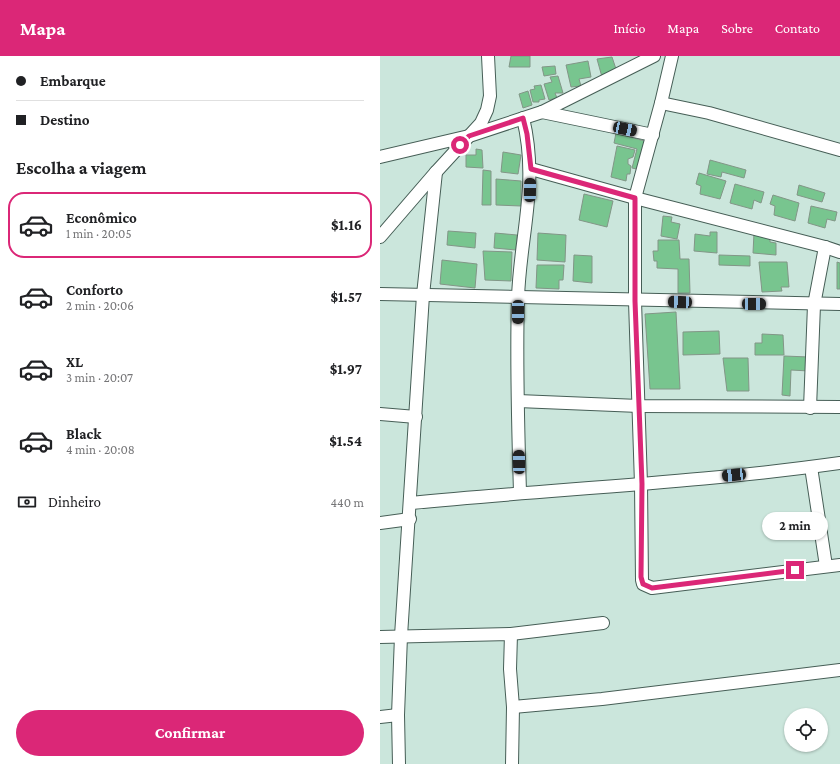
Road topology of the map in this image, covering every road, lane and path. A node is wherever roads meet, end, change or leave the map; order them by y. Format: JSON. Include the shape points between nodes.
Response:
{"nodes":[{"id":1,"x":488,"y":56,"type":"edge"},
{"id":2,"x":654,"y":56,"type":"edge"},
{"id":3,"x":672,"y":56,"type":"edge"},
{"id":4,"x":661,"y":104,"type":"junction"},
{"id":5,"x":542,"y":112,"type":"junction"},
{"id":6,"x":523,"y":118,"type":"junction"},
{"id":7,"x":653,"y":135,"type":"junction"},
{"id":8,"x":469,"y":136,"type":"junction"},
{"id":9,"x":840,"y":150,"type":"edge"},
{"id":10,"x":380,"y":157,"type":"edge"},
{"id":11,"x":531,"y":169,"type":"junction"},
{"id":12,"x":436,"y":172,"type":"junction"},
{"id":13,"x":635,"y":198,"type":"junction"},
{"id":14,"x":380,"y":238,"type":"edge"},
{"id":15,"x":825,"y":247,"type":"junction"},
{"id":16,"x":840,"y":252,"type":"edge"},
{"id":17,"x":380,"y":294,"type":"edge"},
{"id":18,"x":423,"y":295,"type":"junction"},
{"id":19,"x":518,"y":297,"type":"junction"},
{"id":20,"x":635,"y":301,"type":"junction"},
{"id":21,"x":840,"y":304,"type":"edge"},
{"id":22,"x":814,"y":305,"type":"junction"},
{"id":23,"x":518,"y":401,"type":"junction"},
{"id":24,"x":639,"y":406,"type":"junction"},
{"id":25,"x":840,"y":407,"type":"edge"},
{"id":26,"x":810,"y":408,"type":"junction"},
{"id":27,"x":380,"y":414,"type":"edge"},
{"id":28,"x":416,"y":417,"type":"junction"},
{"id":29,"x":840,"y":463,"type":"edge"},
{"id":30,"x":811,"y":467,"type":"junction"},
{"id":31,"x":642,"y":484,"type":"junction"},
{"id":32,"x":520,"y":492,"type":"junction"},
{"id":33,"x":411,"y":503,"type":"junction"},
{"id":34,"x":410,"y":519,"type":"junction"},
{"id":35,"x":380,"y":523,"type":"edge"},
{"id":36,"x":840,"y":565,"type":"edge"},
{"id":37,"x":826,"y":566,"type":"junction"},
{"id":38,"x":603,"y":623,"type":"dead end"},
{"id":39,"x":511,"y":634,"type":"junction"},
{"id":40,"x":401,"y":636,"type":"junction"},
{"id":41,"x":380,"y":637,"type":"edge"},
{"id":42,"x":840,"y":670,"type":"edge"},
{"id":43,"x":513,"y":707,"type":"junction"},
{"id":44,"x":398,"y":715,"type":"junction"},
{"id":45,"x":380,"y":717,"type":"edge"},
{"id":46,"x":399,"y":764,"type":"edge"},
{"id":47,"x":512,"y":764,"type":"edge"}],
"edges":[{"from":1,"to":8,"type":"street","via":[[490,96],[487,110],[481,123]]},
{"from":2,"to":5,"type":"street"},
{"from":3,"to":4,"type":"street"},
{"from":4,"to":7,"type":"street"},
{"from":4,"to":9,"type":"street","via":[[709,114]]},
{"from":5,"to":6,"type":"street"},
{"from":5,"to":7,"type":"street"},
{"from":6,"to":8,"type":"street"},
{"from":6,"to":11,"type":"street"},
{"from":7,"to":13,"type":"street"},
{"from":8,"to":10,"type":"street"},
{"from":8,"to":12,"type":"street"},
{"from":11,"to":13,"type":"street"},
{"from":11,"to":19,"type":"street"},
{"from":12,"to":14,"type":"street"},
{"from":12,"to":18,"type":"street"},
{"from":13,"to":15,"type":"street"},
{"from":13,"to":20,"type":"street"},
{"from":15,"to":16,"type":"street"},
{"from":15,"to":22,"type":"street"},
{"from":17,"to":18,"type":"street"},
{"from":18,"to":19,"type":"street"},
{"from":18,"to":28,"type":"street"},
{"from":19,"to":20,"type":"street"},
{"from":19,"to":23,"type":"street"},
{"from":20,"to":22,"type":"street"},
{"from":20,"to":24,"type":"street"},
{"from":21,"to":22,"type":"street"},
{"from":22,"to":26,"type":"street"},
{"from":23,"to":24,"type":"street"},
{"from":23,"to":32,"type":"street"},
{"from":24,"to":26,"type":"street"},
{"from":24,"to":31,"type":"street"},
{"from":25,"to":26,"type":"street"},
{"from":27,"to":28,"type":"street"},
{"from":28,"to":33,"type":"street"},
{"from":29,"to":30,"type":"street"},
{"from":30,"to":31,"type":"street"},
{"from":30,"to":37,"type":"street"},
{"from":31,"to":32,"type":"street"},
{"from":31,"to":37,"type":"street","via":[[641,577],[643,584],[648,587]]},
{"from":32,"to":33,"type":"street"},
{"from":33,"to":34,"type":"street"},
{"from":34,"to":35,"type":"street"},
{"from":34,"to":40,"type":"street"},
{"from":36,"to":37,"type":"street"},
{"from":38,"to":39,"type":"street"},
{"from":39,"to":40,"type":"street"},
{"from":39,"to":43,"type":"street"},
{"from":40,"to":41,"type":"street"},
{"from":40,"to":44,"type":"street"},
{"from":42,"to":43,"type":"street","via":[[602,699]]},
{"from":43,"to":47,"type":"street"},
{"from":44,"to":45,"type":"street"},
{"from":44,"to":46,"type":"street"}]}
